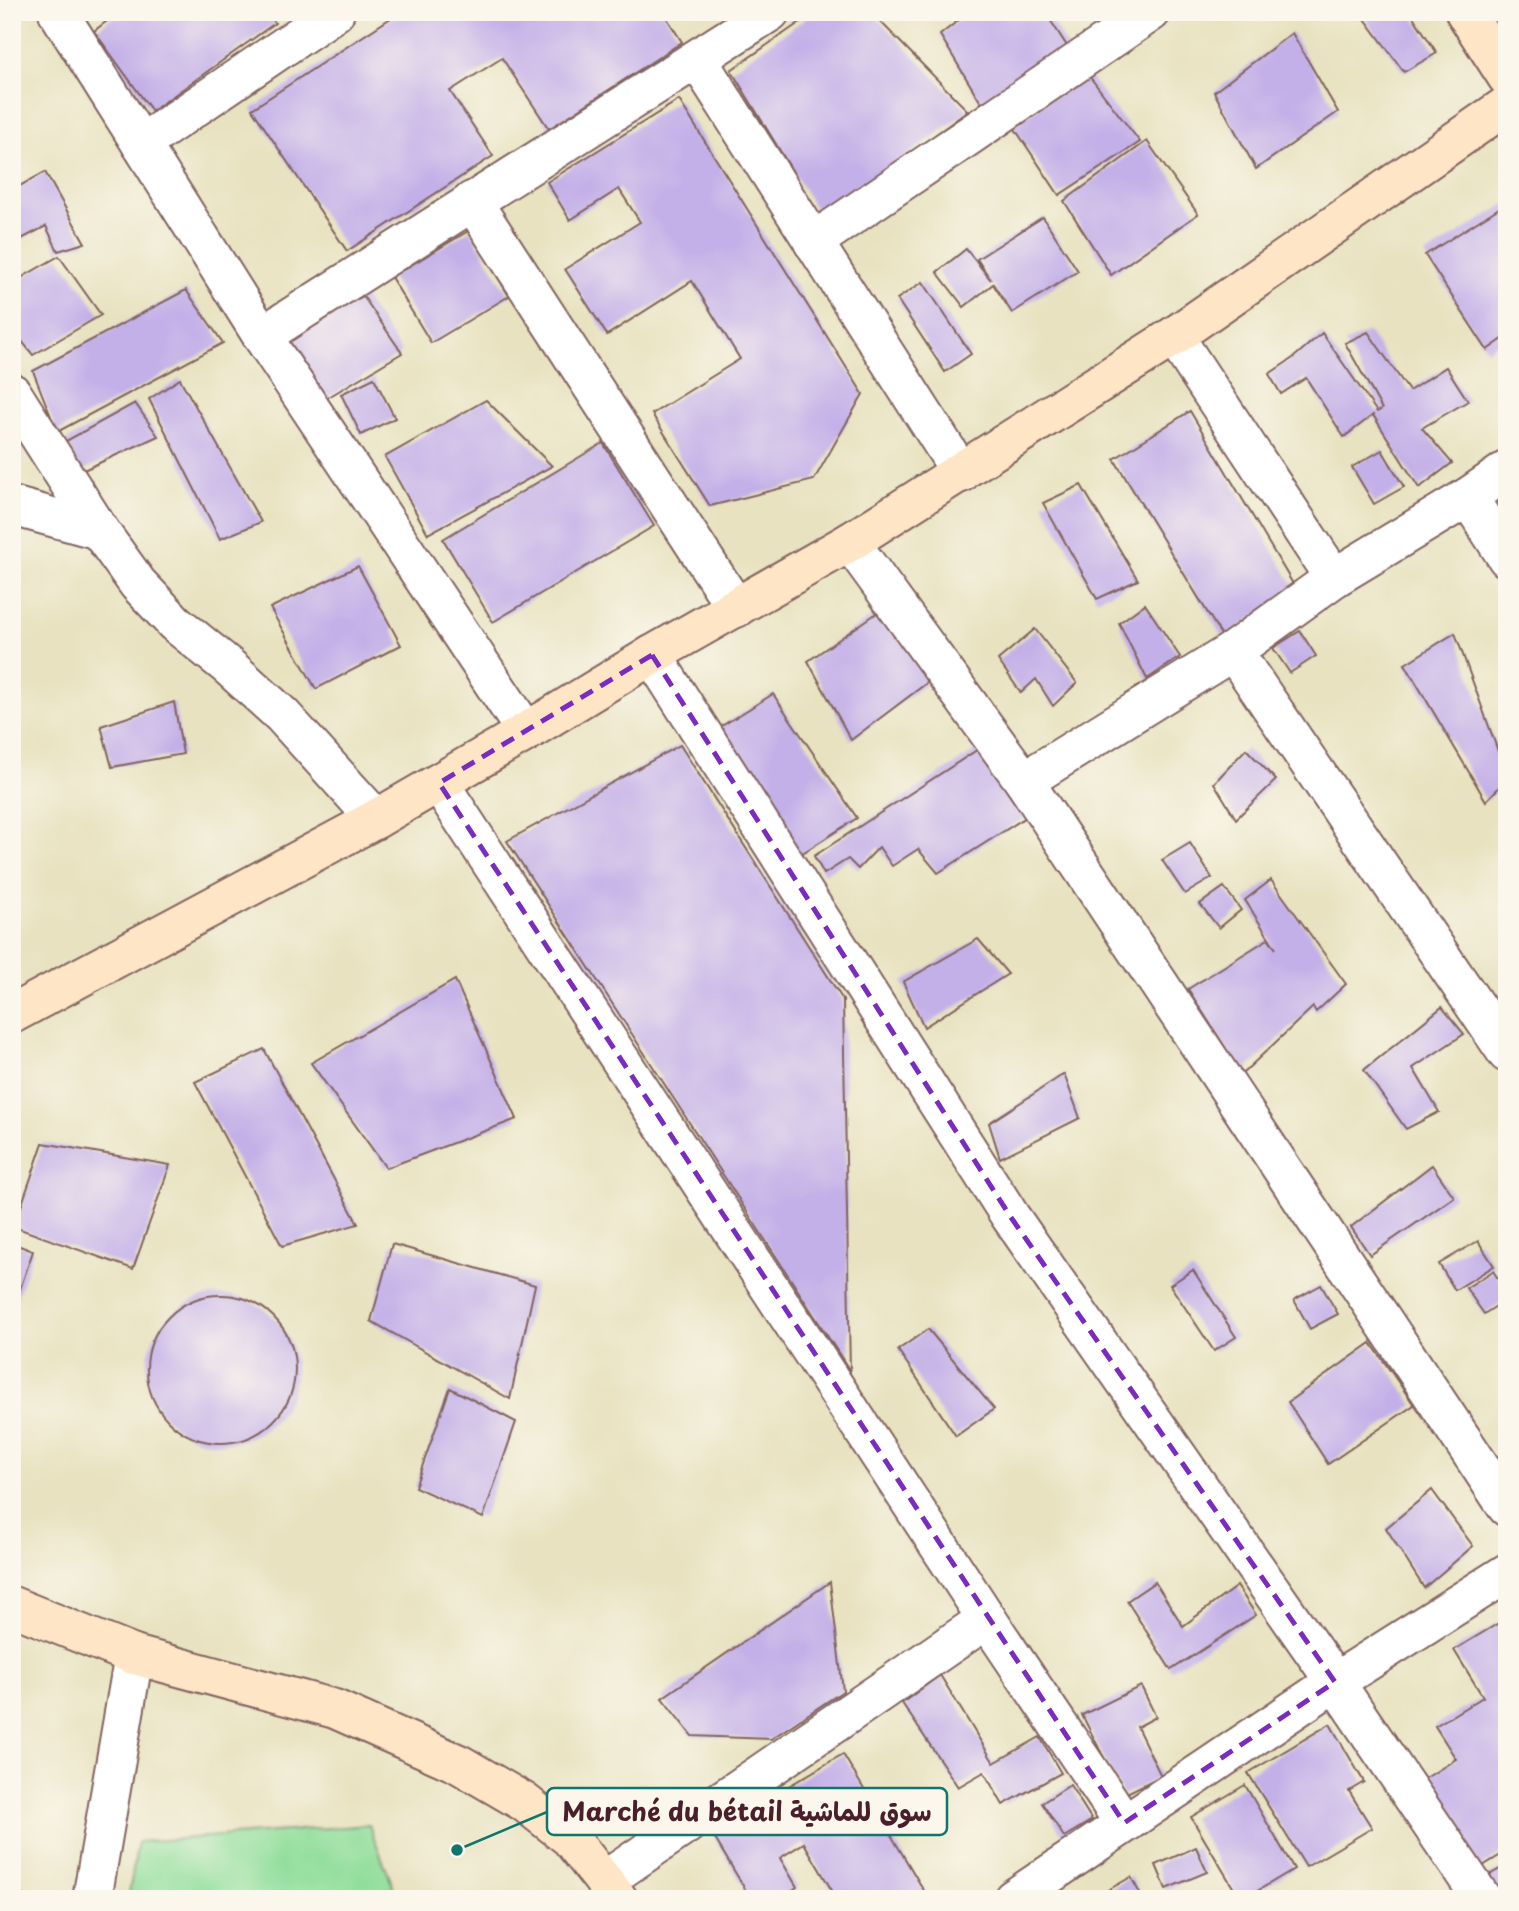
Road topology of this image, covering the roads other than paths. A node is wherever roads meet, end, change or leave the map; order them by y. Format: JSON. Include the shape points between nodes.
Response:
{"nodes":[{"id":1,"x":58,"y":12,"type":"edge"},
{"id":2,"x":335,"y":12,"type":"edge"},
{"id":3,"x":770,"y":12,"type":"edge"},
{"id":4,"x":1150,"y":12,"type":"edge"},
{"id":5,"x":1465,"y":12,"type":"edge"},
{"id":6,"x":696,"y":59,"type":"junction"},
{"id":7,"x":1507,"y":77,"type":"edge"},
{"id":8,"x":1507,"y":105,"type":"edge"},
{"id":9,"x":141,"y":144,"type":"junction"},
{"id":10,"x":472,"y":201,"type":"junction"},
{"id":11,"x":813,"y":242,"type":"junction"},
{"id":12,"x":262,"y":335,"type":"junction"},
{"id":13,"x":1174,"y":336,"type":"junction"},
{"id":14,"x":12,"y":393,"type":"edge"},
{"id":15,"x":1507,"y":470,"type":"edge"},
{"id":16,"x":961,"y":473,"type":"junction"},
{"id":17,"x":1468,"y":497,"type":"junction"},
{"id":18,"x":12,"y":506,"type":"edge"},
{"id":19,"x":99,"y":530,"type":"junction"},
{"id":20,"x":850,"y":542,"type":"junction"},
{"id":21,"x":1507,"y":558,"type":"edge"},
{"id":22,"x":1334,"y":578,"type":"junction"},
{"id":23,"x":736,"y":608,"type":"junction"},
{"id":24,"x":1233,"y":651,"type":"junction"},
{"id":25,"x":652,"y":654,"type":"junction"},
{"id":26,"x":526,"y":732,"type":"junction"},
{"id":27,"x":1024,"y":781,"type":"junction"},
{"id":28,"x":439,"y":783,"type":"junction"},
{"id":29,"x":376,"y":819,"type":"junction"},
{"id":30,"x":12,"y":1014,"type":"edge"},
{"id":31,"x":1507,"y":1053,"type":"edge"},
{"id":32,"x":1507,"y":1507,"type":"edge"},
{"id":33,"x":1507,"y":1573,"type":"edge"},
{"id":34,"x":12,"y":1606,"type":"edge"},
{"id":35,"x":987,"y":1619,"type":"junction"},
{"id":36,"x":134,"y":1655,"type":"junction"},
{"id":37,"x":1335,"y":1682,"type":"junction"},
{"id":38,"x":1124,"y":1823,"type":"junction"},
{"id":39,"x":611,"y":1890,"type":"edge"},
{"id":40,"x":92,"y":1899,"type":"edge"},
{"id":41,"x":1013,"y":1899,"type":"edge"},
{"id":42,"x":1482,"y":1899,"type":"edge"}],
"edges":[{"from":1,"to":9,"type":"street"},
{"from":2,"to":9,"type":"street"},
{"from":3,"to":6,"type":"street"},
{"from":4,"to":11,"type":"street"},
{"from":5,"to":7,"type":"street"},
{"from":6,"to":10,"type":"street"},
{"from":6,"to":11,"type":"street"},
{"from":8,"to":13,"type":"street"},
{"from":9,"to":12,"type":"street"},
{"from":10,"to":12,"type":"street"},
{"from":10,"to":23,"type":"street"},
{"from":11,"to":16,"type":"street"},
{"from":12,"to":26,"type":"street"},
{"from":13,"to":16,"type":"street"},
{"from":13,"to":22,"type":"street"},
{"from":14,"to":19,"type":"street"},
{"from":15,"to":17,"type":"street"},
{"from":16,"to":20,"type":"street"},
{"from":17,"to":21,"type":"street"},
{"from":17,"to":22,"type":"street"},
{"from":18,"to":19,"type":"street"},
{"from":19,"to":29,"type":"street","via":[[138,584],[282,715]]},
{"from":20,"to":23,"type":"street"},
{"from":20,"to":27,"type":"street"},
{"from":22,"to":24,"type":"street"},
{"from":23,"to":25,"type":"street"},
{"from":24,"to":27,"type":"street"},
{"from":24,"to":31,"type":"street"},
{"from":25,"to":26,"type":"street"},
{"from":25,"to":37,"type":"street","via":[[1010,1216]]},
{"from":26,"to":28,"type":"street"},
{"from":27,"to":32,"type":"street"},
{"from":28,"to":29,"type":"street"},
{"from":28,"to":35,"type":"street"},
{"from":29,"to":30,"type":"street"},
{"from":33,"to":37,"type":"street"},
{"from":34,"to":36,"type":"street"},
{"from":35,"to":38,"type":"street"},
{"from":35,"to":39,"type":"street"},
{"from":36,"to":39,"type":"street","via":[[335,1709],[459,1763],[524,1802],[570,1838]]},
{"from":36,"to":40,"type":"street"},
{"from":37,"to":38,"type":"street"},
{"from":37,"to":42,"type":"street"},
{"from":38,"to":41,"type":"street"}]}
